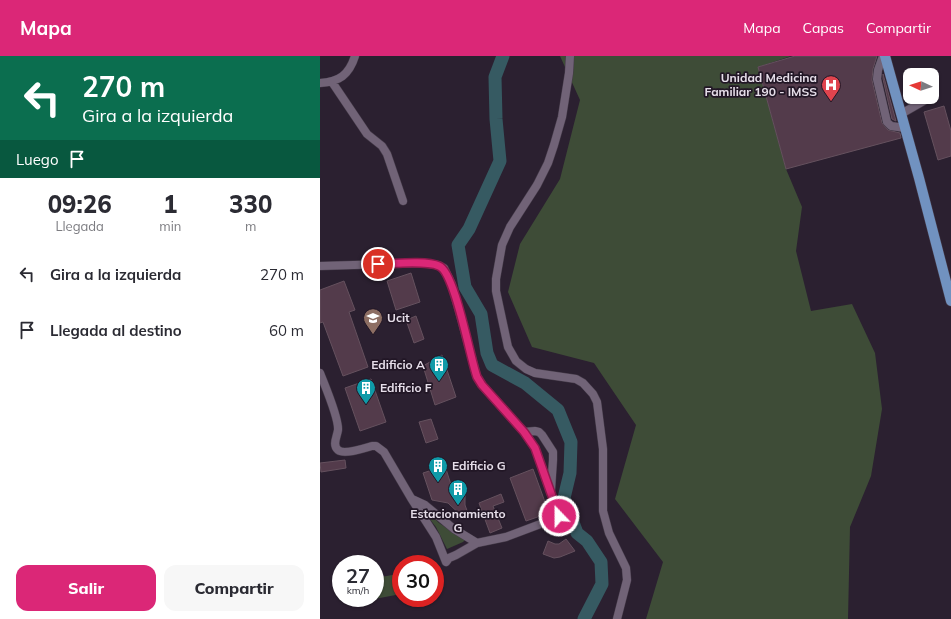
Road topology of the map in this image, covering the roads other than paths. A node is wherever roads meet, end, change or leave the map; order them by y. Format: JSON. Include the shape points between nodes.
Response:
{"nodes":[{"id":1,"x":355,"y":56,"type":"edge"},
{"id":2,"x":570,"y":56,"type":"edge"},
{"id":3,"x":884,"y":56,"type":"edge"},
{"id":4,"x":332,"y":82,"type":"junction"},
{"id":5,"x":320,"y":83,"type":"edge"},
{"id":6,"x":917,"y":104,"type":"edge"},
{"id":7,"x":901,"y":114,"type":"junction"},
{"id":8,"x":905,"y":128,"type":"junction"},
{"id":9,"x":403,"y":201,"type":"dead end"},
{"id":10,"x":320,"y":266,"type":"edge"},
{"id":11,"x":948,"y":277,"type":"edge"},
{"id":12,"x":951,"y":301,"type":"edge"},
{"id":13,"x":320,"y":373,"type":"edge"},
{"id":14,"x":524,"y":432,"type":"junction"},
{"id":15,"x":551,"y":497,"type":"junction"},
{"id":16,"x":411,"y":498,"type":"junction"},
{"id":17,"x":477,"y":543,"type":"junction"},
{"id":18,"x":616,"y":619,"type":"edge"}],
"edges":[{"from":1,"to":4,"type":"street","via":[[345,75]]},
{"from":2,"to":18,"type":"street","via":[[562,117],[554,145],[537,185],[510,227],[502,245],[496,291],[508,348],[516,361],[536,373],[576,379],[594,394],[597,402],[603,449],[603,511],[609,533],[626,568],[627,580]]},
{"from":3,"to":7,"type":"main road"},
{"from":3,"to":8,"type":"street","via":[[877,80],[887,122],[891,126]]},
{"from":4,"to":5,"type":"street"},
{"from":4,"to":9,"type":"street","via":[[367,134],[382,146],[387,154]]},
{"from":6,"to":7,"type":"street"},
{"from":7,"to":8,"type":"main road"},
{"from":8,"to":11,"type":"main road"},
{"from":10,"to":14,"type":"street","via":[[421,263],[444,268],[452,286],[477,377]]},
{"from":11,"to":12,"type":"main road"},
{"from":13,"to":16,"type":"street","via":[[336,418],[338,429],[335,445],[338,450],[348,452],[376,446],[382,450]]},
{"from":14,"to":15,"type":"street","via":[[538,456]]},
{"from":14,"to":15,"type":"street","via":[[539,432],[553,452]]},
{"from":15,"to":17,"type":"street","via":[[559,516],[506,537]]},
{"from":16,"to":17,"type":"street","via":[[425,505],[454,529]]},
{"from":16,"to":17,"type":"street","via":[[436,537],[446,562]]}]}
